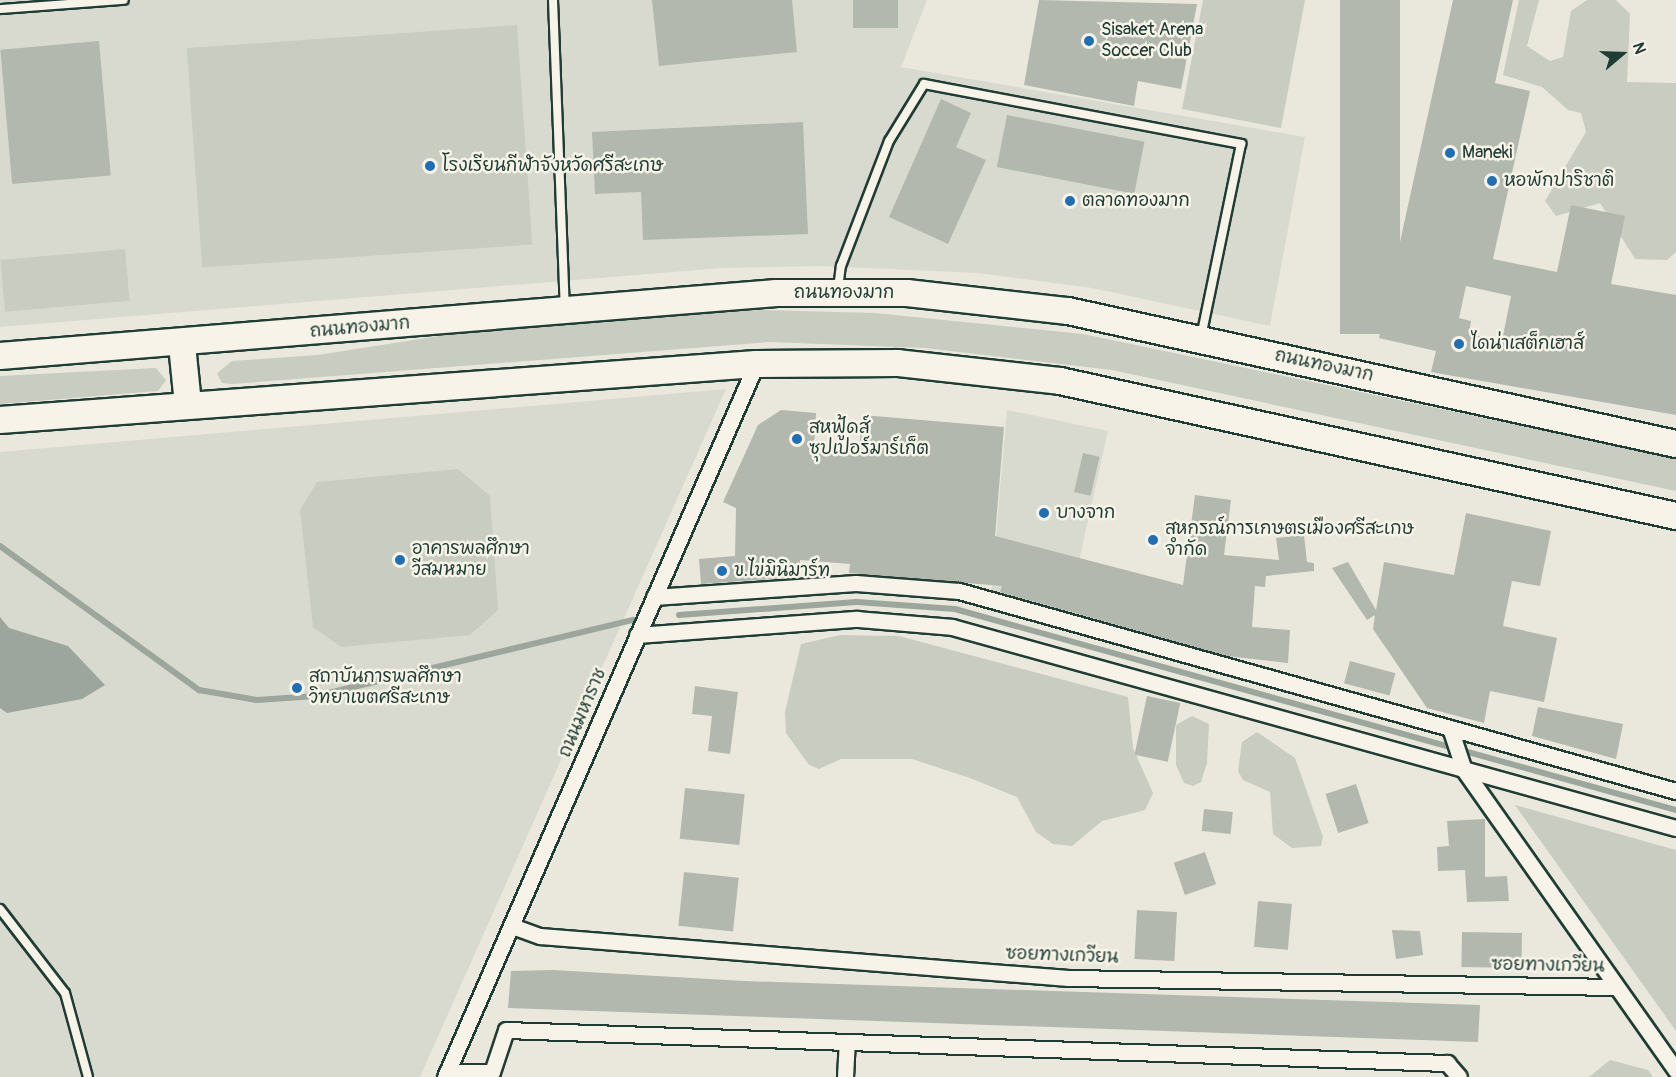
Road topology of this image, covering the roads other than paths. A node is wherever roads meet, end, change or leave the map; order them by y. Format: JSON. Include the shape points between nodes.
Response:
{"nodes":[{"id":1,"x":124,"y":0,"type":"edge"},
{"id":2,"x":553,"y":0,"type":"edge"},
{"id":3,"x":0,"y":9,"type":"edge"},
{"id":4,"x":837,"y":293,"type":"junction"},
{"id":5,"x":565,"y":308,"type":"junction"},
{"id":6,"x":1200,"y":339,"type":"junction"},
{"id":7,"x":182,"y":345,"type":"junction"},
{"id":8,"x":0,"y":356,"type":"edge"},
{"id":9,"x":756,"y":364,"type":"junction"},
{"id":10,"x":188,"y":404,"type":"junction"},
{"id":11,"x":0,"y":420,"type":"edge"},
{"id":12,"x":1676,"y":444,"type":"edge"},
{"id":13,"x":1676,"y":516,"type":"edge"},
{"id":14,"x":654,"y":597,"type":"junction"},
{"id":15,"x":637,"y":635,"type":"junction"},
{"id":16,"x":1450,"y":728,"type":"junction"},
{"id":17,"x":1464,"y":770,"type":"junction"},
{"id":18,"x":1676,"y":790,"type":"edge"},
{"id":19,"x":1676,"y":828,"type":"edge"},
{"id":20,"x":0,"y":909,"type":"edge"},
{"id":21,"x":512,"y":926,"type":"junction"},
{"id":22,"x":1614,"y":987,"type":"junction"},
{"id":23,"x":847,"y":1042,"type":"junction"},
{"id":24,"x":1676,"y":1071,"type":"edge"},
{"id":25,"x":448,"y":1075,"type":"edge"},
{"id":26,"x":492,"y":1075,"type":"edge"},
{"id":27,"x":88,"y":1077,"type":"edge"},
{"id":28,"x":845,"y":1077,"type":"edge"},
{"id":29,"x":1459,"y":1077,"type":"edge"}],
"edges":[{"from":1,"to":3,"type":"lane"},
{"from":2,"to":5,"type":"lane"},
{"from":4,"to":5,"type":"main road","name":"ถนนทองมาก"},
{"from":4,"to":6,"type":"main road","name":"ถนนทองมาก","via":[[907,293],[1068,311]]},
{"from":4,"to":6,"type":"lane","via":[[841,266],[890,141],[924,84],[1241,144]]},
{"from":5,"to":7,"type":"main road","name":"ถนนทองมาก"},
{"from":6,"to":12,"type":"main road","name":"ถนนทองมาก"},
{"from":7,"to":8,"type":"main road","name":"ถนนทองมาก"},
{"from":7,"to":10,"type":"main road"},
{"from":9,"to":10,"type":"main road"},
{"from":9,"to":13,"type":"main road","via":[[898,363],[1060,381]]},
{"from":9,"to":14,"type":"street","name":"ถนนมหาราช"},
{"from":10,"to":11,"type":"main road"},
{"from":14,"to":15,"type":"street","name":"ถนนมหาราช"},
{"from":14,"to":16,"type":"street","via":[[856,583],[959,591]]},
{"from":15,"to":17,"type":"street","via":[[857,620],[952,627]]},
{"from":15,"to":21,"type":"street","name":"ถนนมหาราช"},
{"from":16,"to":17,"type":"street"},
{"from":16,"to":18,"type":"street"},
{"from":17,"to":19,"type":"street"},
{"from":17,"to":22,"type":"street"},
{"from":20,"to":27,"type":"lane","via":[[65,993]]},
{"from":21,"to":22,"type":"street","name":"ซอยทางเกวียน","via":[[540,936],[1068,978]]},
{"from":21,"to":25,"type":"street","name":"ถนนมหาราช"},
{"from":22,"to":24,"type":"street"},
{"from":23,"to":26,"type":"street","via":[[506,1030]]},
{"from":23,"to":28,"type":"street"},
{"from":23,"to":29,"type":"street","via":[[1447,1063]]},
{"from":25,"to":26,"type":"street"}]}
